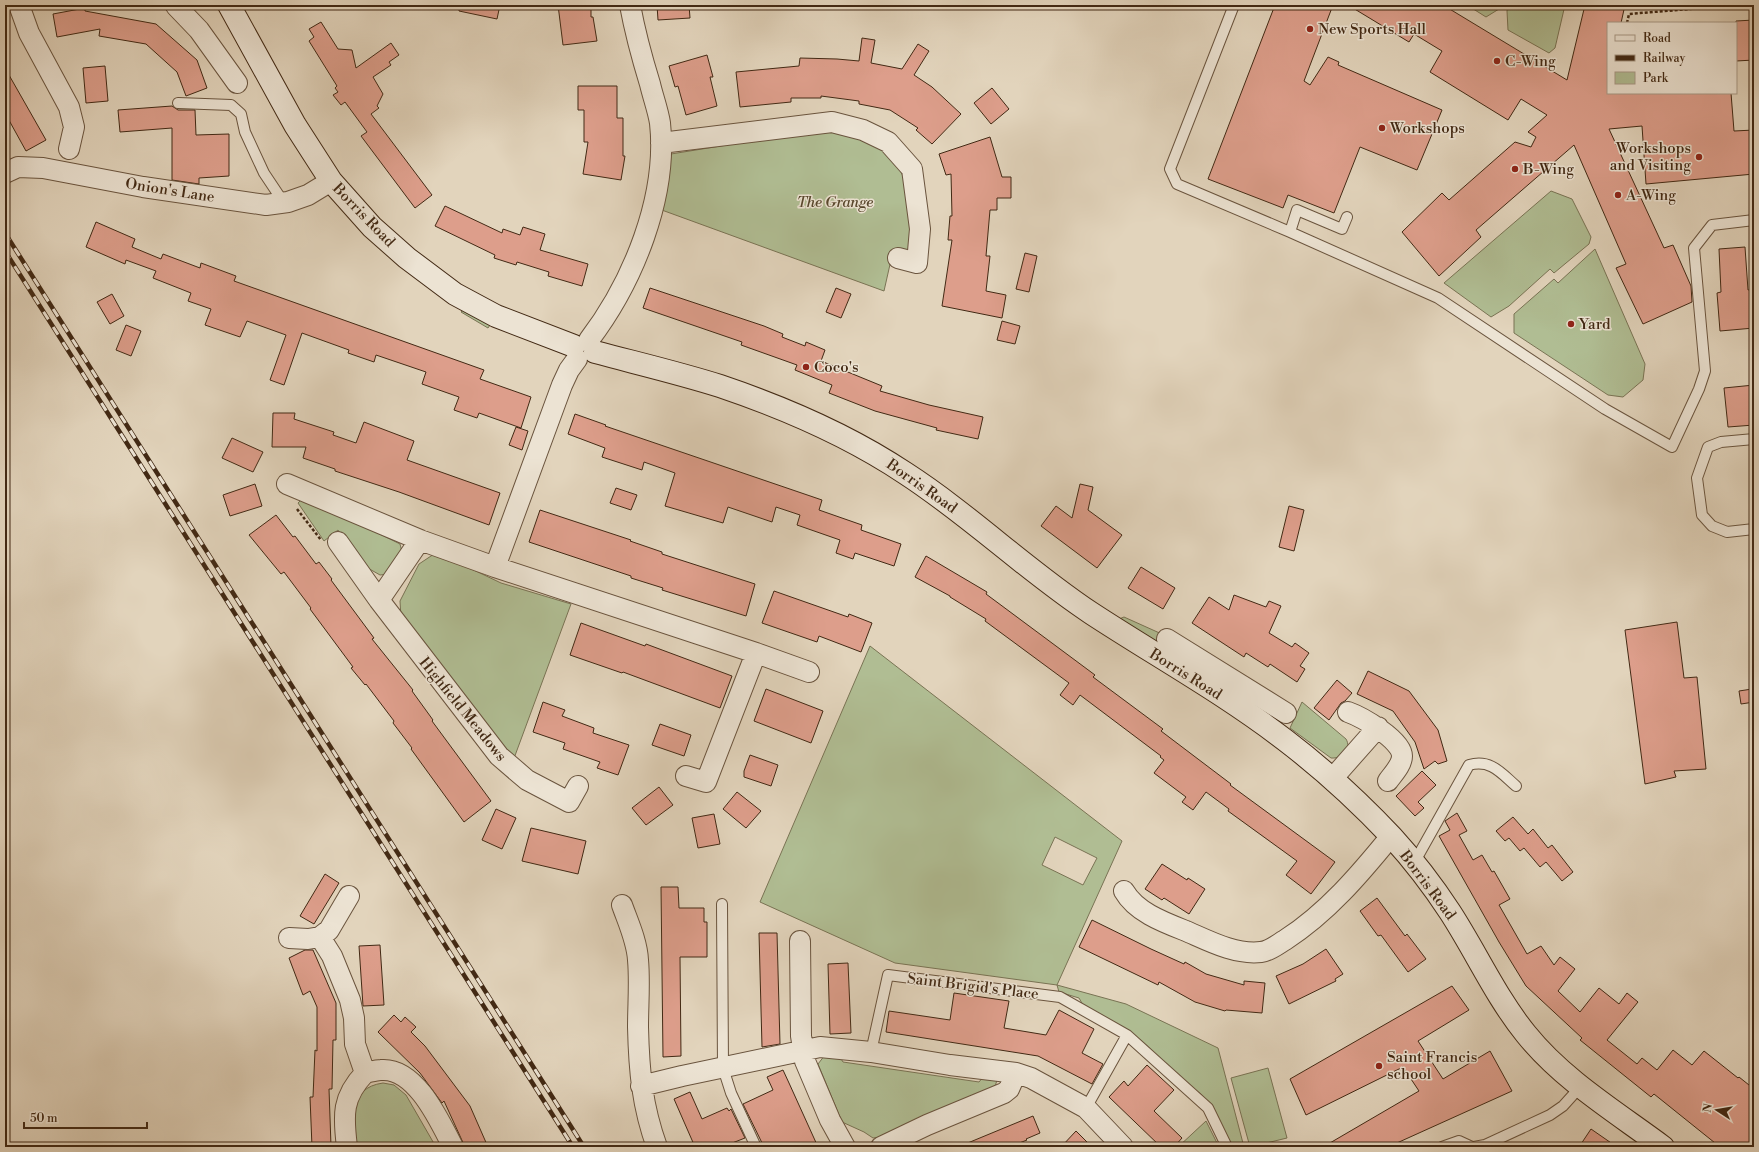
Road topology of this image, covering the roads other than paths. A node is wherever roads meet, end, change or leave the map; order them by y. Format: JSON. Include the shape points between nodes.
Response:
{"nodes":[{"id":1,"x":19,"y":5,"type":"edge"},
{"id":2,"x":176,"y":5,"type":"edge"},
{"id":3,"x":229,"y":5,"type":"edge"},
{"id":4,"x":630,"y":5,"type":"edge"},
{"id":5,"x":1234,"y":5,"type":"edge"},
{"id":6,"x":237,"y":83,"type":"dead end"},
{"id":7,"x":178,"y":103,"type":"dead end"},
{"id":8,"x":661,"y":143,"type":"junction"},
{"id":9,"x":69,"y":149,"type":"dead end"},
{"id":10,"x":5,"y":173,"type":"edge"},
{"id":11,"x":331,"y":181,"type":"junction"},
{"id":12,"x":284,"y":203,"type":"junction"},
{"id":13,"x":1347,"y":216,"type":"dead end"},
{"id":14,"x":1754,"y":220,"type":"edge"},
{"id":15,"x":1290,"y":232,"type":"junction"},
{"id":16,"x":898,"y":258,"type":"dead end"},
{"id":17,"x":584,"y":349,"type":"junction"},
{"id":18,"x":1754,"y":439,"type":"edge"},
{"id":19,"x":287,"y":484,"type":"road end"},
{"id":20,"x":1754,"y":529,"type":"edge"},
{"id":21,"x":420,"y":540,"type":"junction"},
{"id":22,"x":338,"y":542,"type":"road end"},
{"id":23,"x":495,"y":567,"type":"junction"},
{"id":24,"x":379,"y":600,"type":"junction"},
{"id":25,"x":1166,"y":639,"type":"dead end"},
{"id":26,"x":756,"y":653,"type":"junction"},
{"id":27,"x":809,"y":672,"type":"dead end"},
{"id":28,"x":1223,"y":686,"type":"junction"},
{"id":29,"x":1348,"y":712,"type":"dead end"},
{"id":30,"x":1286,"y":713,"type":"dead end"},
{"id":31,"x":1378,"y":727,"type":"junction"},
{"id":32,"x":686,"y":776,"type":"dead end"},
{"id":33,"x":1332,"y":779,"type":"junction"},
{"id":34,"x":1388,"y":781,"type":"dead end"},
{"id":35,"x":578,"y":786,"type":"dead end"},
{"id":36,"x":1516,"y":786,"type":"dead end"},
{"id":37,"x":1391,"y":836,"type":"junction"},
{"id":38,"x":1414,"y":863,"type":"junction"},
{"id":39,"x":1124,"y":891,"type":"dead end"},
{"id":40,"x":349,"y":896,"type":"dead end"},
{"id":41,"x":722,"y":904,"type":"dead end"},
{"id":42,"x":622,"y":905,"type":"dead end"},
{"id":43,"x":320,"y":937,"type":"junction"},
{"id":44,"x":289,"y":938,"type":"dead end"},
{"id":45,"x":800,"y":941,"type":"dead end"},
{"id":46,"x":1127,"y":1035,"type":"junction"},
{"id":47,"x":804,"y":1050,"type":"junction"},
{"id":48,"x":871,"y":1052,"type":"junction"},
{"id":49,"x":722,"y":1068,"type":"junction"},
{"id":50,"x":365,"y":1073,"type":"junction"},
{"id":51,"x":1016,"y":1074,"type":"junction"},
{"id":52,"x":641,"y":1086,"type":"junction"},
{"id":53,"x":1581,"y":1086,"type":"junction"},
{"id":54,"x":1086,"y":1108,"type":"junction"},
{"id":55,"x":347,"y":1147,"type":"edge"},
{"id":56,"x":453,"y":1147,"type":"edge"},
{"id":57,"x":657,"y":1147,"type":"edge"},
{"id":58,"x":756,"y":1147,"type":"edge"},
{"id":59,"x":845,"y":1147,"type":"edge"},
{"id":60,"x":881,"y":1147,"type":"edge"},
{"id":61,"x":1124,"y":1147,"type":"edge"},
{"id":62,"x":1227,"y":1147,"type":"edge"},
{"id":63,"x":1442,"y":1147,"type":"edge"},
{"id":64,"x":1473,"y":1147,"type":"edge"},
{"id":65,"x":1663,"y":1147,"type":"edge"}],
"edges":[{"from":1,"to":9,"type":"street","via":[[29,33],[69,107],[74,127]]},
{"from":2,"to":6,"type":"street","via":[[199,30]]},
{"from":3,"to":11,"type":"street","name":"Borris Road","via":[[295,125]]},
{"from":4,"to":8,"type":"street","via":[[660,121]]},
{"from":5,"to":15,"type":"lane","via":[[1170,169],[1177,184]]},
{"from":7,"to":12,"type":"lane","via":[[231,105],[241,114],[245,132],[264,173]]},
{"from":8,"to":16,"type":"street","via":[[832,122],[863,130],[882,139],[888,142],[912,169],[920,229],[918,263]]},
{"from":8,"to":17,"type":"street","via":[[652,211],[636,258],[601,324]]},
{"from":10,"to":12,"type":"street","name":"Onion's Lane","via":[[18,167],[43,168],[249,203]]},
{"from":11,"to":12,"type":"street","name":"Onion's Lane","via":[[308,194]]},
{"from":11,"to":17,"type":"street","name":"Borris Road","via":[[372,227],[407,258],[455,294],[496,316]]},
{"from":13,"to":15,"type":"lane","via":[[1342,229],[1297,210]]},
{"from":14,"to":15,"type":"lane","via":[[1712,225],[1694,248],[1705,371],[1672,447],[1605,409],[1438,298]]},
{"from":17,"to":23,"type":"street","via":[[562,385]]},
{"from":17,"to":28,"type":"street","name":"Borris Road","via":[[717,385],[760,400],[799,415],[869,450],[938,496],[1080,605]]},
{"from":18,"to":20,"type":"lane","via":[[1721,442],[1708,447],[1697,478],[1702,515],[1712,526],[1727,532]]},
{"from":19,"to":21,"type":"street"},
{"from":21,"to":23,"type":"street"},
{"from":21,"to":24,"type":"street"},
{"from":22,"to":24,"type":"street","name":"Highfield Meadows"},
{"from":23,"to":26,"type":"street"},
{"from":24,"to":35,"type":"street","name":"Highfield Meadows","via":[[499,756],[527,780],[569,802]]},
{"from":25,"to":28,"type":"street"},
{"from":26,"to":27,"type":"street"},
{"from":26,"to":32,"type":"street","via":[[706,782]]},
{"from":28,"to":30,"type":"street"},
{"from":28,"to":33,"type":"street","name":"Borris Road"},
{"from":29,"to":31,"type":"street"},
{"from":31,"to":33,"type":"street"},
{"from":31,"to":34,"type":"street","via":[[1401,751],[1399,766]]},
{"from":33,"to":37,"type":"street","name":"Borris Road"},
{"from":36,"to":38,"type":"lane","via":[[1494,766],[1480,762],[1469,764]]},
{"from":37,"to":38,"type":"street","name":"Borris Road"},
{"from":37,"to":39,"type":"street","via":[[1356,878],[1317,916],[1283,942],[1262,952],[1236,950],[1170,925],[1137,908]]},
{"from":38,"to":53,"type":"street","name":"Borris Road","via":[[1451,914],[1526,1035],[1560,1070]]},
{"from":40,"to":43,"type":"street","via":[[329,930]]},
{"from":41,"to":49,"type":"lane"},
{"from":42,"to":52,"type":"street","via":[[632,932],[638,960]]},
{"from":43,"to":44,"type":"street"},
{"from":43,"to":50,"type":"street","via":[[332,956],[350,1000],[355,1044]]},
{"from":45,"to":47,"type":"street","via":[[801,1036]]},
{"from":46,"to":48,"type":"lane","name":"Saint Brigid's Place","via":[[1060,997],[888,975]]},
{"from":46,"to":54,"type":"lane"},
{"from":46,"to":62,"type":"lane","name":"Saint Brigid's Place","via":[[1208,1108]]},
{"from":47,"to":48,"type":"street","via":[[820,1047]]},
{"from":47,"to":49,"type":"street"},
{"from":47,"to":59,"type":"street","via":[[804,1061]]},
{"from":48,"to":51,"type":"street"},
{"from":49,"to":52,"type":"street"},
{"from":49,"to":58,"type":"lane"},
{"from":50,"to":55,"type":"street","via":[[348,1096]]},
{"from":50,"to":56,"type":"street","via":[[382,1069],[406,1078],[426,1098]]},
{"from":51,"to":54,"type":"street","via":[[1031,1078]]},
{"from":51,"to":60,"type":"street","via":[[1009,1089],[1004,1093],[928,1124]]},
{"from":52,"to":57,"type":"street","via":[[649,1126]]},
{"from":53,"to":64,"type":"lane","via":[[1563,1106],[1550,1115],[1485,1145]]},
{"from":53,"to":65,"type":"street","name":"Borris Road"},
{"from":54,"to":61,"type":"street"},
{"from":63,"to":64,"type":"lane","via":[[1459,1141]]}]}
